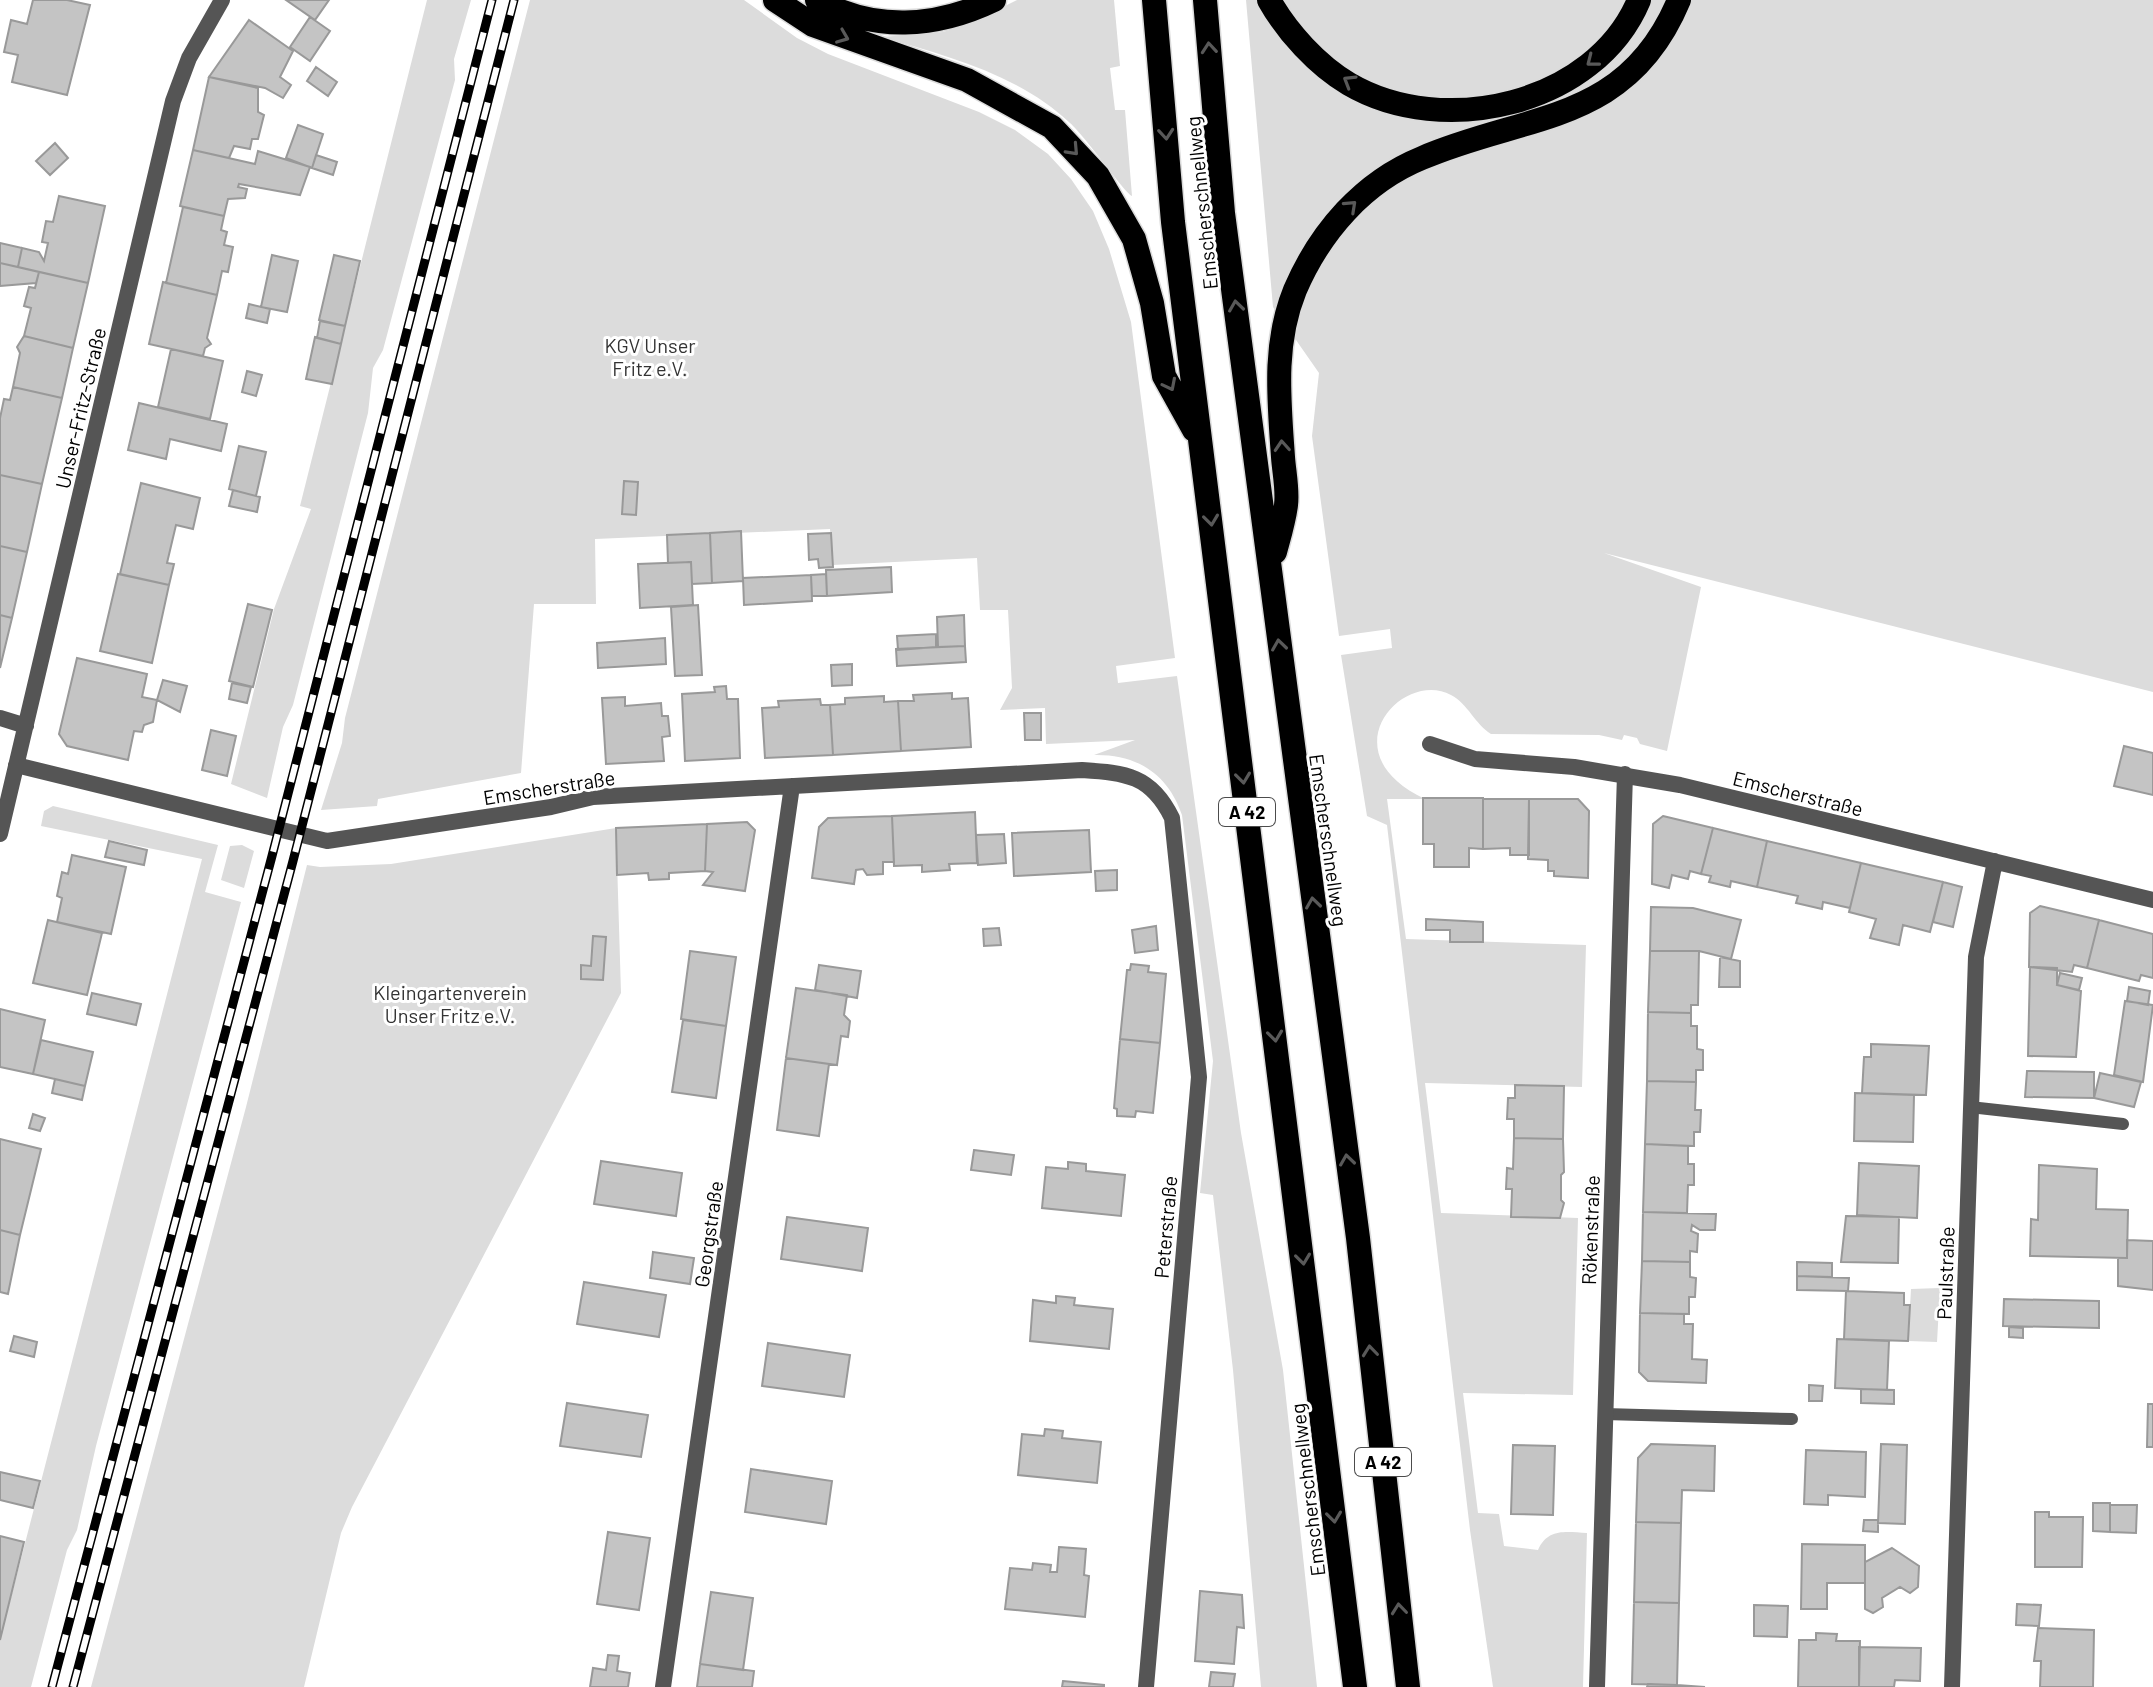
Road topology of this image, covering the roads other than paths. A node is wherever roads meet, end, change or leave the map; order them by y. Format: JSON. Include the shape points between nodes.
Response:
{"nodes":[{"id":1,"x":222,"y":0,"type":"edge"},
{"id":2,"x":775,"y":0,"type":"edge"},
{"id":3,"x":817,"y":0,"type":"edge"},
{"id":4,"x":994,"y":0,"type":"edge"},
{"id":5,"x":1154,"y":0,"type":"edge"},
{"id":6,"x":1205,"y":0,"type":"edge"},
{"id":7,"x":1269,"y":0,"type":"edge"},
{"id":8,"x":1639,"y":0,"type":"edge"},
{"id":9,"x":1679,"y":1,"type":"edge"},
{"id":10,"x":1201,"y":443,"type":"junction"},
{"id":11,"x":1270,"y":578,"type":"junction"},
{"id":12,"x":0,"y":718,"type":"edge"},
{"id":13,"x":26,"y":726,"type":"junction"},
{"id":14,"x":1430,"y":744,"type":"dead end"},
{"id":15,"x":16,"y":765,"type":"junction"},
{"id":16,"x":1625,"y":774,"type":"junction"},
{"id":17,"x":1144,"y":783,"type":"joint"},
{"id":18,"x":792,"y":786,"type":"junction"},
{"id":19,"x":0,"y":834,"type":"edge"},
{"id":20,"x":1995,"y":861,"type":"junction"},
{"id":21,"x":2153,"y":900,"type":"edge"},
{"id":22,"x":1970,"y":1107,"type":"junction"},
{"id":23,"x":2123,"y":1124,"type":"dead end"},
{"id":24,"x":1604,"y":1414,"type":"junction"},
{"id":25,"x":1792,"y":1419,"type":"dead end"},
{"id":26,"x":663,"y":1687,"type":"edge"},
{"id":27,"x":1146,"y":1687,"type":"edge"},
{"id":28,"x":1355,"y":1687,"type":"edge"},
{"id":29,"x":1408,"y":1687,"type":"edge"},
{"id":30,"x":1597,"y":1687,"type":"edge"},
{"id":31,"x":1952,"y":1687,"type":"edge"}],
"edges":[{"from":1,"to":13,"type":"street","name":"Unser-Fritz-Straße","via":[[189,58],[173,101]]},
{"from":2,"to":10,"type":"highway","one_way":true,"via":[[813,25],[967,80],[1052,127],[1098,176],[1134,239],[1164,376]]},
{"from":3,"to":4,"type":"highway","via":[[863,18],[912,24],[947,18]]},
{"from":5,"to":10,"type":"highway","name":"Emscherschnellweg","number":"A 42","one_way":true,"via":[[1173,222]]},
{"from":11,"to":6,"type":"highway","name":"Emscherschnellweg","number":"A 42","one_way":true,"via":[[1223,213]]},
{"from":8,"to":7,"type":"highway","one_way":true,"via":[[1604,52],[1571,78],[1538,95],[1494,107],[1442,109],[1389,100],[1349,84],[1310,52]]},
{"from":11,"to":9,"type":"highway","one_way":true,"via":[[1286,503],[1280,337],[1313,253],[1346,209],[1420,158],[1555,117],[1593,100],[1628,74]]},
{"from":10,"to":28,"type":"highway","name":"Emscherschnellweg","number":"A 42","one_way":true},
{"from":29,"to":11,"type":"highway","name":"Emscherschnellweg","number":"A 42","one_way":true,"via":[[1358,1238]]},
{"from":12,"to":13,"type":"street"},
{"from":13,"to":15,"type":"street","name":"Unser-Fritz-Straße"},
{"from":14,"to":16,"type":"street","name":"Emscherstraße","via":[[1475,759]]},
{"from":15,"to":18,"type":"street","name":"Emscherstraße","via":[[327,841],[593,797]]},
{"from":15,"to":19,"type":"street","name":"Unser-Fritz-Straße"},
{"from":16,"to":20,"type":"street","name":"Emscherstraße"},
{"from":16,"to":24,"type":"street","name":"Rökenstraße"},
{"from":17,"to":18,"type":"street","name":"Emscherstraße","via":[[1125,773],[1082,770]]},
{"from":17,"to":27,"type":"street","name":"Peterstraße","via":[[1161,796],[1172,818],[1199,1077]]},
{"from":18,"to":26,"type":"street","name":"Georgstraße"},
{"from":20,"to":21,"type":"street","name":"Emscherstraße"},
{"from":20,"to":22,"type":"street","name":"Paulstraße","via":[[1976,957]]},
{"from":22,"to":23,"type":"lane"},
{"from":22,"to":31,"type":"street","name":"Paulstraße"},
{"from":24,"to":25,"type":"lane"},
{"from":24,"to":30,"type":"street","name":"Rökenstraße"}]}
